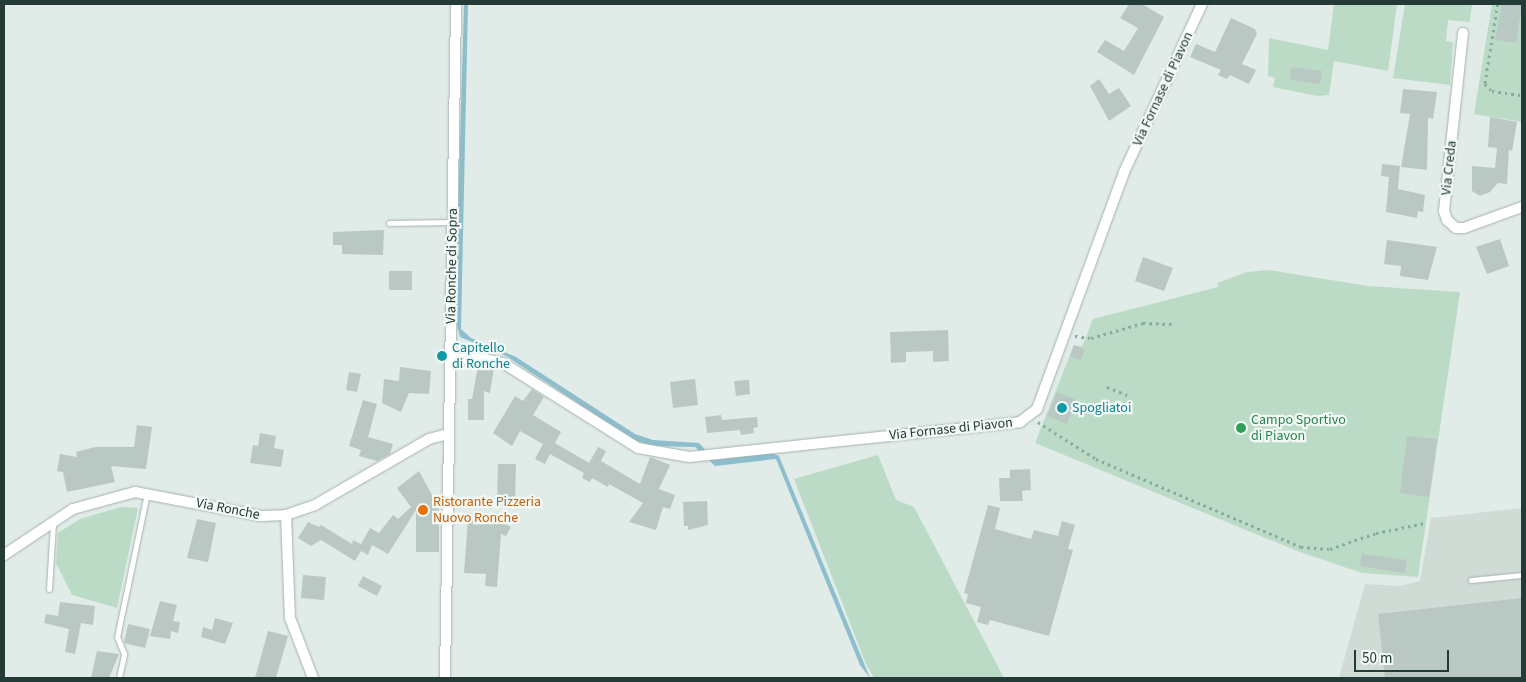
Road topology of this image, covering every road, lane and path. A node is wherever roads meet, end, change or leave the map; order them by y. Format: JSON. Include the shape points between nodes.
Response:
{"nodes":[{"id":1,"x":456,"y":4,"type":"edge"},
{"id":2,"x":1202,"y":4,"type":"edge"},
{"id":3,"x":1498,"y":4,"type":"edge"},
{"id":4,"x":1463,"y":33,"type":"dead end"},
{"id":5,"x":1521,"y":95,"type":"dead end"},
{"id":6,"x":1522,"y":207,"type":"edge"},
{"id":7,"x":452,"y":222,"type":"junction"},
{"id":8,"x":389,"y":223,"type":"dead end"},
{"id":9,"x":1173,"y":324,"type":"dead end"},
{"id":10,"x":1067,"y":333,"type":"junction"},
{"id":11,"x":450,"y":359,"type":"junction"},
{"id":12,"x":1107,"y":388,"type":"dead end"},
{"id":13,"x":1127,"y":395,"type":"dead end"},
{"id":14,"x":1034,"y":414,"type":"junction"},
{"id":15,"x":448,"y":434,"type":"junction"},
{"id":16,"x":147,"y":493,"type":"junction"},
{"id":17,"x":286,"y":515,"type":"junction"},
{"id":18,"x":53,"y":524,"type":"junction"},
{"id":19,"x":1425,"y":524,"type":"dead end"},
{"id":20,"x":4,"y":555,"type":"edge"},
{"id":21,"x":1522,"y":575,"type":"edge"},
{"id":22,"x":1471,"y":580,"type":"dead end"},
{"id":23,"x":49,"y":589,"type":"dead end"},
{"id":24,"x":119,"y":678,"type":"edge"},
{"id":25,"x":313,"y":678,"type":"edge"},
{"id":26,"x":445,"y":678,"type":"edge"}],
"edges":[{"from":1,"to":7,"type":"street","name":"Via Ronche di Sopra"},
{"from":2,"to":10,"type":"street","name":"Via Fornase di Piavon","via":[[1124,172]]},
{"from":3,"to":5,"type":"path","via":[[1485,84],[1492,91]]},
{"from":4,"to":6,"type":"street","name":"Via Creda","via":[[1444,211],[1447,220],[1456,228],[1464,228]]},
{"from":7,"to":8,"type":"lane"},
{"from":7,"to":11,"type":"street","name":"Via Ronche di Sopra"},
{"from":9,"to":10,"type":"path","via":[[1143,323],[1091,338]]},
{"from":10,"to":14,"type":"street","name":"Via Fornase di Piavon"},
{"from":11,"to":14,"type":"street","name":"Via Fornase di Piavon","via":[[485,358],[503,363],[638,448],[689,457],[1020,422]]},
{"from":11,"to":15,"type":"street","name":"Via Ronche di Sopra"},
{"from":12,"to":13,"type":"path"},
{"from":14,"to":19,"type":"path","via":[[1040,423],[1096,459],[1301,547],[1330,549],[1376,533]]},
{"from":15,"to":17,"type":"street","name":"Via Ronche","via":[[429,439],[315,505]]},
{"from":15,"to":26,"type":"street","name":"Via Ronche di Sopra"},
{"from":16,"to":17,"type":"street","name":"Via Ronche","via":[[261,516]]},
{"from":16,"to":18,"type":"street","name":"Via Ronche","via":[[105,498],[73,509]]},
{"from":16,"to":24,"type":"lane","via":[[117,637],[124,654]]},
{"from":17,"to":25,"type":"street","via":[[290,618]]},
{"from":18,"to":20,"type":"street","name":"Via Ronche"},
{"from":18,"to":23,"type":"lane"},
{"from":21,"to":22,"type":"lane"}]}
